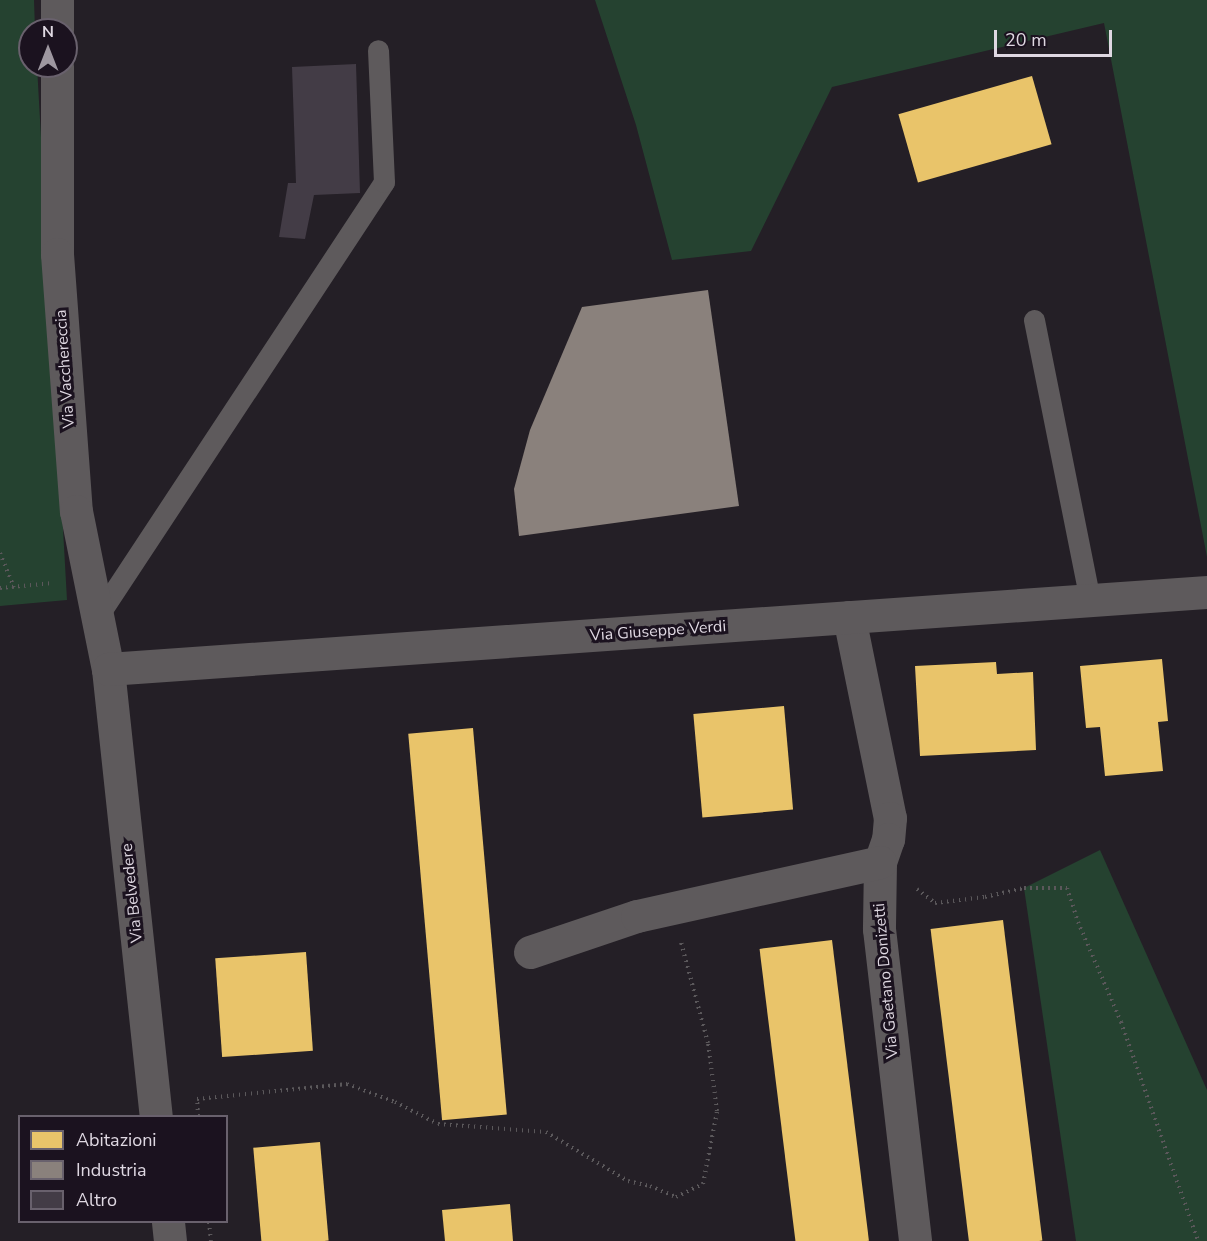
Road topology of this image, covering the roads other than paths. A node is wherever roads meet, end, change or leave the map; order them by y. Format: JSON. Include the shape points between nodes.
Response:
{"nodes":[{"id":1,"x":57,"y":0,"type":"edge"},
{"id":2,"x":57,"y":18,"type":"edge"},
{"id":3,"x":378,"y":50,"type":"dead end"},
{"id":4,"x":57,"y":78,"type":"edge"},
{"id":5,"x":1034,"y":320,"type":"dead end"},
{"id":6,"x":1207,"y":592,"type":"edge"},
{"id":7,"x":1090,"y":600,"type":"junction"},
{"id":8,"x":849,"y":617,"type":"junction"},
{"id":9,"x":96,"y":619,"type":"junction"},
{"id":10,"x":108,"y":669,"type":"junction"},
{"id":11,"x":880,"y":862,"type":"junction"},
{"id":12,"x":530,"y":952,"type":"dead end"},
{"id":13,"x":156,"y":1115,"type":"edge"},
{"id":14,"x":168,"y":1223,"type":"edge"},
{"id":15,"x":170,"y":1241,"type":"edge"},
{"id":16,"x":915,"y":1241,"type":"edge"}],
"edges":[{"from":1,"to":2,"type":"street"},
{"from":3,"to":9,"type":"lane","via":[[384,182]]},
{"from":4,"to":9,"type":"street","name":"Via Vacchereccia","via":[[57,254],[76,511]]},
{"from":5,"to":7,"type":"lane"},
{"from":6,"to":7,"type":"street","name":"Via Giuseppe Verdi"},
{"from":7,"to":8,"type":"street","name":"Via Giuseppe Verdi"},
{"from":8,"to":10,"type":"street","name":"Via Giuseppe Verdi"},
{"from":8,"to":11,"type":"street","name":"Via Gaetano Donizetti","via":[[890,818]]},
{"from":9,"to":10,"type":"street","name":"Via Vacchereccia"},
{"from":10,"to":13,"type":"street","name":"Via Belvedere"},
{"from":11,"to":12,"type":"street","via":[[700,901],[581,933]]},
{"from":11,"to":16,"type":"street","name":"Via Gaetano Donizetti","via":[[879,929]]},
{"from":14,"to":15,"type":"street"}]}
